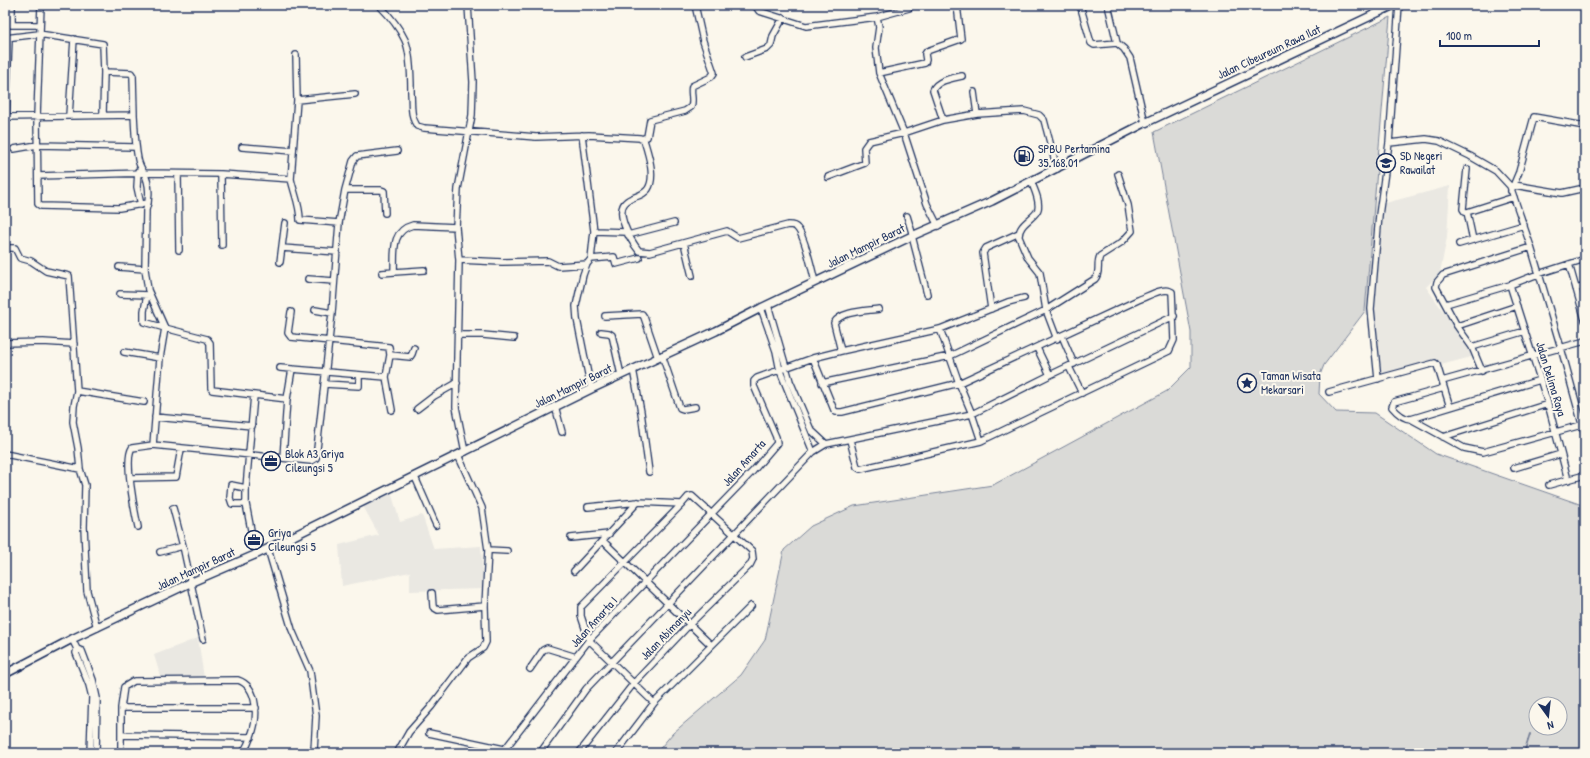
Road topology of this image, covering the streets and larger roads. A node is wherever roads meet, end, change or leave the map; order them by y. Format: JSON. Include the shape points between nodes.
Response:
{"nodes":[{"id":1,"x":12,"y":5,"type":"edge"},
{"id":2,"x":40,"y":5,"type":"edge"},
{"id":3,"x":379,"y":5,"type":"edge"},
{"id":4,"x":468,"y":5,"type":"edge"},
{"id":5,"x":695,"y":5,"type":"edge"},
{"id":6,"x":754,"y":5,"type":"edge"},
{"id":7,"x":957,"y":5,"type":"edge"},
{"id":8,"x":1080,"y":5,"type":"edge"},
{"id":9,"x":1108,"y":5,"type":"edge"},
{"id":10,"x":1394,"y":5,"type":"edge"},
{"id":11,"x":1399,"y":5,"type":"edge"},
{"id":12,"x":909,"y":8,"type":"dead end"},
{"id":13,"x":877,"y":17,"type":"junction"},
{"id":14,"x":783,"y":18,"type":"junction"},
{"id":15,"x":8,"y":25,"type":"edge"},
{"id":16,"x":39,"y":25,"type":"junction"},
{"id":17,"x":39,"y":34,"type":"junction"},
{"id":18,"x":7,"y":38,"type":"edge"},
{"id":19,"x":74,"y":39,"type":"junction"},
{"id":20,"x":1117,"y":43,"type":"junction"},
{"id":21,"x":296,"y":55,"type":"dead end"},
{"id":22,"x":745,"y":57,"type":"dead end"},
{"id":23,"x":104,"y":72,"type":"junction"},
{"id":24,"x":880,"y":73,"type":"junction"},
{"id":25,"x":962,"y":76,"type":"dead end"},
{"id":26,"x":974,"y":92,"type":"dead end"},
{"id":27,"x":355,"y":94,"type":"dead end"},
{"id":28,"x":297,"y":100,"type":"junction"},
{"id":29,"x":103,"y":114,"type":"junction"},
{"id":30,"x":977,"y":114,"type":"junction"},
{"id":31,"x":134,"y":115,"type":"junction"},
{"id":32,"x":37,"y":116,"type":"junction"},
{"id":33,"x":69,"y":116,"type":"junction"},
{"id":34,"x":5,"y":117,"type":"edge"},
{"id":35,"x":943,"y":120,"type":"junction"},
{"id":36,"x":1153,"y":120,"type":"joint"},
{"id":37,"x":1145,"y":122,"type":"junction"},
{"id":38,"x":1585,"y":126,"type":"edge"},
{"id":39,"x":470,"y":131,"type":"junction"},
{"id":40,"x":904,"y":132,"type":"junction"},
{"id":41,"x":582,"y":135,"type":"junction"},
{"id":42,"x":641,"y":139,"type":"junction"},
{"id":43,"x":1389,"y":143,"type":"junction"},
{"id":44,"x":37,"y":145,"type":"junction"},
{"id":45,"x":135,"y":147,"type":"junction"},
{"id":46,"x":242,"y":147,"type":"dead end"},
{"id":47,"x":14,"y":149,"type":"dead end"},
{"id":48,"x":293,"y":151,"type":"junction"},
{"id":49,"x":397,"y":151,"type":"dead end"},
{"id":50,"x":1057,"y":169,"type":"junction"},
{"id":51,"x":1468,"y":169,"type":"dead end"},
{"id":52,"x":140,"y":171,"type":"junction"},
{"id":53,"x":178,"y":174,"type":"junction"},
{"id":54,"x":221,"y":174,"type":"junction"},
{"id":55,"x":1118,"y":174,"type":"dead end"},
{"id":56,"x":38,"y":176,"type":"junction"},
{"id":57,"x":828,"y":177,"type":"dead end"},
{"id":58,"x":291,"y":179,"type":"junction"},
{"id":59,"x":1031,"y":181,"type":"junction"},
{"id":60,"x":1513,"y":188,"type":"junction"},
{"id":61,"x":1580,"y":189,"type":"dead end"},
{"id":62,"x":345,"y":190,"type":"junction"},
{"id":63,"x":1514,"y":197,"type":"junction"},
{"id":64,"x":148,"y":203,"type":"junction"},
{"id":65,"x":140,"y":204,"type":"junction"},
{"id":66,"x":146,"y":210,"type":"junction"},
{"id":67,"x":1467,"y":212,"type":"junction"},
{"id":68,"x":385,"y":213,"type":"dead end"},
{"id":69,"x":907,"y":216,"type":"dead end"},
{"id":70,"x":674,"y":222,"type":"dead end"},
{"id":71,"x":285,"y":223,"type":"dead end"},
{"id":72,"x":339,"y":223,"type":"junction"},
{"id":73,"x":1524,"y":225,"type":"junction"},
{"id":74,"x":938,"y":226,"type":"junction"},
{"id":75,"x":456,"y":227,"type":"junction"},
{"id":76,"x":594,"y":232,"type":"junction"},
{"id":77,"x":627,"y":233,"type":"junction"},
{"id":78,"x":1019,"y":233,"type":"junction"},
{"id":79,"x":912,"y":236,"type":"junction"},
{"id":80,"x":1473,"y":240,"type":"junction"},
{"id":81,"x":684,"y":243,"type":"junction"},
{"id":82,"x":1459,"y":244,"type":"dead end"},
{"id":83,"x":222,"y":245,"type":"dead end"},
{"id":84,"x":1530,"y":247,"type":"junction"},
{"id":85,"x":5,"y":248,"type":"edge"},
{"id":86,"x":282,"y":248,"type":"junction"},
{"id":87,"x":179,"y":250,"type":"dead end"},
{"id":88,"x":337,"y":252,"type":"junction"},
{"id":89,"x":639,"y":258,"type":"dead end"},
{"id":90,"x":1585,"y":259,"type":"edge"},
{"id":91,"x":459,"y":260,"type":"junction"},
{"id":92,"x":589,"y":261,"type":"junction"},
{"id":93,"x":280,"y":262,"type":"dead end"},
{"id":94,"x":1569,"y":264,"type":"junction"},
{"id":95,"x":119,"y":267,"type":"dead end"},
{"id":96,"x":145,"y":270,"type":"junction"},
{"id":97,"x":424,"y":270,"type":"dead end"},
{"id":98,"x":394,"y":272,"type":"junction"},
{"id":99,"x":382,"y":273,"type":"dead end"},
{"id":100,"x":1538,"y":274,"type":"junction"},
{"id":101,"x":692,"y":276,"type":"dead end"},
{"id":102,"x":308,"y":279,"type":"dead end"},
{"id":103,"x":334,"y":281,"type":"junction"},
{"id":104,"x":815,"y":282,"type":"junction"},
{"id":105,"x":1510,"y":285,"type":"junction"},
{"id":106,"x":1585,"y":286,"type":"edge"},
{"id":107,"x":1576,"y":289,"type":"junction"},
{"id":108,"x":120,"y":294,"type":"dead end"},
{"id":109,"x":927,"y":294,"type":"dead end"},
{"id":110,"x":148,"y":295,"type":"junction"},
{"id":111,"x":1024,"y":298,"type":"dead end"},
{"id":112,"x":1446,"y":304,"type":"junction"},
{"id":113,"x":764,"y":306,"type":"junction"},
{"id":114,"x":1517,"y":306,"type":"junction"},
{"id":115,"x":879,"y":309,"type":"dead end"},
{"id":116,"x":991,"y":309,"type":"junction"},
{"id":117,"x":315,"y":310,"type":"dead end"},
{"id":118,"x":1046,"y":310,"type":"junction"},
{"id":119,"x":291,"y":312,"type":"dead end"},
{"id":120,"x":332,"y":313,"type":"junction"},
{"id":121,"x":605,"y":316,"type":"dead end"},
{"id":122,"x":1174,"y":316,"type":"junction"},
{"id":123,"x":1584,"y":316,"type":"edge"},
{"id":124,"x":1457,"y":326,"type":"junction"},
{"id":125,"x":165,"y":328,"type":"junction"},
{"id":126,"x":940,"y":329,"type":"junction"},
{"id":127,"x":1525,"y":331,"type":"junction"},
{"id":128,"x":600,"y":332,"type":"dead end"},
{"id":129,"x":458,"y":335,"type":"junction"},
{"id":130,"x":514,"y":338,"type":"dead end"},
{"id":131,"x":1059,"y":338,"type":"junction"},
{"id":132,"x":329,"y":341,"type":"junction"},
{"id":133,"x":1585,"y":341,"type":"edge"},
{"id":134,"x":5,"y":343,"type":"edge"},
{"id":135,"x":74,"y":344,"type":"junction"},
{"id":136,"x":1472,"y":347,"type":"junction"},
{"id":137,"x":414,"y":348,"type":"dead end"},
{"id":138,"x":1037,"y":348,"type":"junction"},
{"id":139,"x":1561,"y":348,"type":"junction"},
{"id":140,"x":841,"y":351,"type":"junction"},
{"id":141,"x":124,"y":352,"type":"dead end"},
{"id":142,"x":390,"y":355,"type":"junction"},
{"id":143,"x":660,"y":356,"type":"junction"},
{"id":144,"x":950,"y":356,"type":"junction"},
{"id":145,"x":1532,"y":357,"type":"junction"},
{"id":146,"x":160,"y":358,"type":"junction"},
{"id":147,"x":813,"y":358,"type":"junction"},
{"id":148,"x":1071,"y":365,"type":"junction"},
{"id":149,"x":280,"y":368,"type":"dead end"},
{"id":150,"x":292,"y":369,"type":"junction"},
{"id":151,"x":633,"y":369,"type":"junction"},
{"id":152,"x":783,"y":370,"type":"junction"},
{"id":153,"x":1482,"y":371,"type":"junction"},
{"id":154,"x":325,"y":372,"type":"junction"},
{"id":155,"x":360,"y":375,"type":"junction"},
{"id":156,"x":620,"y":375,"type":"junction"},
{"id":157,"x":1050,"y":375,"type":"junction"},
{"id":158,"x":386,"y":377,"type":"junction"},
{"id":159,"x":1378,"y":379,"type":"junction"},
{"id":160,"x":1540,"y":380,"type":"junction"},
{"id":161,"x":1442,"y":381,"type":"junction"},
{"id":162,"x":457,"y":383,"type":"junction"},
{"id":163,"x":822,"y":383,"type":"junction"},
{"id":164,"x":959,"y":383,"type":"junction"},
{"id":165,"x":324,"y":384,"type":"junction"},
{"id":166,"x":1444,"y":388,"type":"junction"},
{"id":167,"x":591,"y":389,"type":"junction"},
{"id":168,"x":77,"y":391,"type":"junction"},
{"id":169,"x":1329,"y":392,"type":"dead end"},
{"id":170,"x":1082,"y":393,"type":"junction"},
{"id":171,"x":254,"y":395,"type":"junction"},
{"id":172,"x":287,"y":399,"type":"junction"},
{"id":173,"x":144,"y":402,"type":"dead end"},
{"id":174,"x":1548,"y":404,"type":"junction"},
{"id":175,"x":555,"y":406,"type":"junction"},
{"id":176,"x":695,"y":407,"type":"dead end"},
{"id":177,"x":1450,"y":407,"type":"junction"},
{"id":178,"x":417,"y":409,"type":"dead end"},
{"id":179,"x":392,"y":410,"type":"dead end"},
{"id":180,"x":972,"y":414,"type":"junction"},
{"id":181,"x":156,"y":417,"type":"junction"},
{"id":182,"x":1411,"y":419,"type":"junction"},
{"id":183,"x":1583,"y":424,"type":"edge"},
{"id":184,"x":252,"y":426,"type":"junction"},
{"id":185,"x":1555,"y":431,"type":"junction"},
{"id":186,"x":562,"y":432,"type":"dead end"},
{"id":187,"x":809,"y":432,"type":"junction"},
{"id":188,"x":1585,"y":436,"type":"edge"},
{"id":189,"x":1443,"y":437,"type":"junction"},
{"id":190,"x":850,"y":440,"type":"junction"},
{"id":191,"x":982,"y":441,"type":"junction"},
{"id":192,"x":826,"y":444,"type":"junction"},
{"id":193,"x":153,"y":445,"type":"junction"},
{"id":194,"x":181,"y":449,"type":"junction"},
{"id":195,"x":465,"y":452,"type":"junction"},
{"id":196,"x":813,"y":452,"type":"junction"},
{"id":197,"x":5,"y":454,"type":"edge"},
{"id":198,"x":1561,"y":454,"type":"junction"},
{"id":199,"x":250,"y":455,"type":"junction"},
{"id":200,"x":458,"y":455,"type":"junction"},
{"id":201,"x":282,"y":458,"type":"junction"},
{"id":202,"x":1514,"y":468,"type":"dead end"},
{"id":203,"x":80,"y":469,"type":"junction"},
{"id":204,"x":649,"y":472,"type":"dead end"},
{"id":205,"x":1585,"y":475,"type":"edge"},
{"id":206,"x":415,"y":477,"type":"junction"},
{"id":207,"x":130,"y":478,"type":"junction"},
{"id":208,"x":1568,"y":480,"type":"junction"},
{"id":209,"x":1549,"y":486,"type":"dead end"},
{"id":210,"x":246,"y":488,"type":"junction"},
{"id":211,"x":638,"y":502,"type":"junction"},
{"id":212,"x":246,"y":504,"type":"junction"},
{"id":213,"x":682,"y":504,"type":"junction"},
{"id":214,"x":588,"y":507,"type":"dead end"},
{"id":215,"x":173,"y":508,"type":"dead end"},
{"id":216,"x":712,"y":513,"type":"junction"},
{"id":217,"x":436,"y":525,"type":"dead end"},
{"id":218,"x":138,"y":528,"type":"dead end"},
{"id":219,"x":609,"y":534,"type":"junction"},
{"id":220,"x":735,"y":534,"type":"junction"},
{"id":221,"x":571,"y":538,"type":"dead end"},
{"id":222,"x":603,"y":542,"type":"junction"},
{"id":223,"x":183,"y":546,"type":"junction"},
{"id":224,"x":268,"y":549,"type":"junction"},
{"id":225,"x":488,"y":550,"type":"junction"},
{"id":226,"x":507,"y":551,"type":"dead end"},
{"id":227,"x":160,"y":552,"type":"dead end"},
{"id":228,"x":257,"y":554,"type":"junction"},
{"id":229,"x":625,"y":562,"type":"junction"},
{"id":230,"x":574,"y":571,"type":"dead end"},
{"id":231,"x":192,"y":582,"type":"junction"},
{"id":232,"x":646,"y":583,"type":"junction"},
{"id":233,"x":432,"y":593,"type":"dead end"},
{"id":234,"x":668,"y":603,"type":"junction"},
{"id":235,"x":485,"y":606,"type":"junction"},
{"id":236,"x":751,"y":606,"type":"dead end"},
{"id":237,"x":690,"y":624,"type":"junction"},
{"id":238,"x":97,"y":628,"type":"junction"},
{"id":239,"x":72,"y":639,"type":"junction"},
{"id":240,"x":203,"y":639,"type":"dead end"},
{"id":241,"x":589,"y":640,"type":"junction"},
{"id":242,"x":711,"y":645,"type":"junction"},
{"id":243,"x":576,"y":657,"type":"junction"},
{"id":244,"x":611,"y":663,"type":"junction"},
{"id":245,"x":530,"y":669,"type":"dead end"},
{"id":246,"x":5,"y":674,"type":"edge"},
{"id":247,"x":634,"y":683,"type":"junction"},
{"id":248,"x":654,"y":703,"type":"junction"},
{"id":249,"x":94,"y":708,"type":"junction"},
{"id":250,"x":121,"y":708,"type":"junction"},
{"id":251,"x":256,"y":708,"type":"junction"},
{"id":252,"x":429,"y":732,"type":"dead end"},
{"id":253,"x":121,"y":735,"type":"junction"},
{"id":254,"x":251,"y":737,"type":"junction"},
{"id":255,"x":503,"y":751,"type":"edge"},
{"id":256,"x":90,"y":753,"type":"edge"},
{"id":257,"x":96,"y":753,"type":"edge"},
{"id":258,"x":121,"y":753,"type":"edge"},
{"id":259,"x":243,"y":753,"type":"edge"},
{"id":260,"x":316,"y":753,"type":"edge"},
{"id":261,"x":397,"y":753,"type":"edge"},
{"id":262,"x":540,"y":753,"type":"edge"},
{"id":263,"x":579,"y":753,"type":"edge"},
{"id":264,"x":616,"y":753,"type":"edge"}],
"edges":[{"from":1,"to":15,"type":"street","via":[[12,24]]},
{"from":2,"to":16,"type":"street"},
{"from":3,"to":39,"type":"street","via":[[397,25],[405,41],[412,108],[417,126]]},
{"from":4,"to":39,"type":"street","via":[[472,82]]},
{"from":5,"to":42,"type":"street","via":[[714,73],[692,86],[692,107],[650,120],[647,137]]},
{"from":6,"to":14,"type":"street","via":[[759,11]]},
{"from":7,"to":24,"type":"street","via":[[961,37],[959,40],[927,51],[924,54],[925,63]]},
{"from":8,"to":20,"type":"street","via":[[1091,43]]},
{"from":9,"to":20,"type":"street"},
{"from":10,"to":36,"type":"street","name":"Jalan Cibeureum Rawa Ilat"},
{"from":11,"to":43,"type":"street"},
{"from":12,"to":13,"type":"street"},
{"from":13,"to":14,"type":"street","via":[[806,26]]},
{"from":13,"to":24,"type":"street","via":[[879,27],[876,48]]},
{"from":14,"to":22,"type":"street","via":[[773,36],[772,45]]},
{"from":15,"to":16,"type":"street"},
{"from":16,"to":17,"type":"street"},
{"from":17,"to":18,"type":"street"},
{"from":17,"to":19,"type":"street"},
{"from":17,"to":32,"type":"street"},
{"from":18,"to":34,"type":"street"},
{"from":19,"to":23,"type":"street","via":[[103,44]]},
{"from":19,"to":33,"type":"street"},
{"from":20,"to":37,"type":"street","via":[[1130,58]]},
{"from":21,"to":28,"type":"street"},
{"from":23,"to":29,"type":"street"},
{"from":23,"to":31,"type":"street","via":[[132,74]]},
{"from":24,"to":40,"type":"street"},
{"from":25,"to":35,"type":"street","via":[[940,82],[935,86]]},
{"from":26,"to":30,"type":"street"},
{"from":27,"to":28,"type":"street"},
{"from":28,"to":48,"type":"street"},
{"from":29,"to":31,"type":"street"},
{"from":29,"to":33,"type":"street"},
{"from":30,"to":35,"type":"street"},
{"from":30,"to":50,"type":"street","via":[[1019,111],[1039,115],[1044,120]]},
{"from":31,"to":45,"type":"street"},
{"from":32,"to":33,"type":"street"},
{"from":32,"to":34,"type":"street"},
{"from":32,"to":44,"type":"street"},
{"from":35,"to":40,"type":"street"},
{"from":36,"to":37,"type":"street","name":"Jalan Mampir Barat"},
{"from":37,"to":50,"type":"street","name":"Jalan Mampir Barat"},
{"from":38,"to":60,"type":"street","via":[[1534,117]]},
{"from":39,"to":41,"type":"street","via":[[536,137]]},
{"from":39,"to":75,"type":"street","via":[[458,189]]},
{"from":40,"to":57,"type":"street","via":[[869,141],[864,148],[865,163]]},
{"from":40,"to":74,"type":"street","via":[[927,204]]},
{"from":41,"to":42,"type":"street"},
{"from":41,"to":76,"type":"street"},
{"from":42,"to":77,"type":"street","via":[[644,140],[650,156],[651,180],[648,189],[640,196],[628,199],[621,209]]},
{"from":43,"to":60,"type":"street","via":[[1426,139],[1439,141],[1496,171]]},
{"from":43,"to":159,"type":"street","via":[[1379,215],[1371,309]]},
{"from":44,"to":45,"type":"street"},
{"from":44,"to":47,"type":"street"},
{"from":44,"to":56,"type":"street"},
{"from":45,"to":52,"type":"street"},
{"from":46,"to":48,"type":"street"},
{"from":48,"to":58,"type":"street"},
{"from":49,"to":62,"type":"street","via":[[357,156],[353,161]]},
{"from":50,"to":59,"type":"street","name":"Jalan Mampir Barat"},
{"from":51,"to":67,"type":"street","via":[[1463,209]]},
{"from":52,"to":53,"type":"street"},
{"from":52,"to":56,"type":"street"},
{"from":52,"to":64,"type":"street","via":[[148,187]]},
{"from":52,"to":65,"type":"street","via":[[137,187]]},
{"from":53,"to":54,"type":"street"},
{"from":53,"to":87,"type":"street"},
{"from":54,"to":58,"type":"street"},
{"from":54,"to":83,"type":"street"},
{"from":55,"to":118,"type":"street","via":[[1128,205],[1132,231],[1122,242],[1100,256],[1095,279]]},
{"from":56,"to":65,"type":"street","via":[[38,204],[41,206],[119,208]]},
{"from":58,"to":72,"type":"street","via":[[300,208],[300,220]]},
{"from":59,"to":74,"type":"street","name":"Jalan Mampir Barat"},
{"from":59,"to":78,"type":"street","via":[[1038,210]]},
{"from":60,"to":61,"type":"street","via":[[1562,193]]},
{"from":60,"to":63,"type":"street"},
{"from":62,"to":68,"type":"street","via":[[384,191]]},
{"from":62,"to":72,"type":"street"},
{"from":63,"to":67,"type":"street"},
{"from":63,"to":73,"type":"street"},
{"from":64,"to":65,"type":"street"},
{"from":64,"to":66,"type":"street"},
{"from":65,"to":66,"type":"street"},
{"from":66,"to":96,"type":"street"},
{"from":67,"to":80,"type":"street"},
{"from":69,"to":79,"type":"street"},
{"from":70,"to":77,"type":"street"},
{"from":71,"to":86,"type":"street"},
{"from":72,"to":88,"type":"street"},
{"from":73,"to":80,"type":"street"},
{"from":73,"to":84,"type":"street"},
{"from":74,"to":79,"type":"street","name":"Jalan Mampir Barat"},
{"from":75,"to":91,"type":"street"},
{"from":75,"to":98,"type":"street","via":[[413,225],[400,231],[396,239]]},
{"from":76,"to":77,"type":"street"},
{"from":76,"to":92,"type":"street"},
{"from":77,"to":81,"type":"street","via":[[639,251],[643,252]]},
{"from":78,"to":116,"type":"street","via":[[986,248],[983,253]]},
{"from":78,"to":118,"type":"street","via":[[1028,258],[1040,273]]},
{"from":79,"to":104,"type":"street","name":"Jalan Mampir Barat"},
{"from":79,"to":109,"type":"street"},
{"from":80,"to":82,"type":"street"},
{"from":81,"to":101,"type":"street"},
{"from":81,"to":104,"type":"street","via":[[727,230],[738,238],[794,225],[803,240]]},
{"from":84,"to":100,"type":"street"},
{"from":84,"to":112,"type":"street","via":[[1443,275],[1436,287]]},
{"from":85,"to":135,"type":"street","via":[[15,248],[20,258],[31,260],[46,271],[69,276]]},
{"from":86,"to":88,"type":"street"},
{"from":86,"to":93,"type":"street"},
{"from":88,"to":103,"type":"street"},
{"from":89,"to":92,"type":"street","via":[[616,264],[614,257]]},
{"from":90,"to":94,"type":"street"},
{"from":91,"to":92,"type":"street","via":[[548,261],[558,266]]},
{"from":91,"to":129,"type":"street"},
{"from":92,"to":167,"type":"street","via":[[576,306]]},
{"from":94,"to":100,"type":"street"},
{"from":94,"to":107,"type":"street"},
{"from":95,"to":96,"type":"street"},
{"from":96,"to":110,"type":"street"},
{"from":97,"to":98,"type":"street"},
{"from":98,"to":99,"type":"street"},
{"from":100,"to":105,"type":"street"},
{"from":100,"to":139,"type":"street"},
{"from":102,"to":103,"type":"street"},
{"from":103,"to":120,"type":"street"},
{"from":104,"to":113,"type":"street","name":"Jalan Mampir Barat"},
{"from":105,"to":112,"type":"street"},
{"from":105,"to":114,"type":"street","name":"Jalan Delima Raya"},
{"from":106,"to":107,"type":"street"},
{"from":107,"to":123,"type":"street"},
{"from":108,"to":110,"type":"street"},
{"from":110,"to":125,"type":"street"},
{"from":110,"to":125,"type":"street","via":[[144,322]]},
{"from":111,"to":116,"type":"street"},
{"from":112,"to":124,"type":"street"},
{"from":113,"to":143,"type":"street","name":"Jalan Mampir Barat"},
{"from":113,"to":152,"type":"street"},
{"from":114,"to":124,"type":"street"},
{"from":114,"to":127,"type":"street","name":"Jalan Delima Raya"},
{"from":115,"to":140,"type":"street","via":[[836,319],[834,323]]},
{"from":116,"to":126,"type":"street"},
{"from":117,"to":120,"type":"street"},
{"from":118,"to":131,"type":"street"},
{"from":118,"to":144,"type":"street"},
{"from":119,"to":132,"type":"street","via":[[288,333],[290,336]]},
{"from":120,"to":132,"type":"street"},
{"from":121,"to":143,"type":"street","via":[[642,314]]},
{"from":122,"to":131,"type":"street","via":[[1172,292],[1164,290]]},
{"from":122,"to":148,"type":"street"},
{"from":122,"to":170,"type":"street","via":[[1174,340],[1169,351]]},
{"from":124,"to":136,"type":"street"},
{"from":125,"to":146,"type":"street"},
{"from":125,"to":171,"type":"street","via":[[207,339],[210,346],[212,390]]},
{"from":126,"to":140,"type":"street"},
{"from":126,"to":144,"type":"street"},
{"from":127,"to":136,"type":"street"},
{"from":127,"to":145,"type":"street","name":"Jalan Delima Raya"},
{"from":128,"to":156,"type":"street","via":[[612,335]]},
{"from":129,"to":130,"type":"street"},
{"from":129,"to":162,"type":"street"},
{"from":131,"to":138,"type":"street"},
{"from":131,"to":148,"type":"street"},
{"from":132,"to":142,"type":"street","via":[[389,347]]},
{"from":132,"to":154,"type":"street"},
{"from":133,"to":139,"type":"street"},
{"from":134,"to":135,"type":"street"},
{"from":135,"to":168,"type":"street"},
{"from":136,"to":153,"type":"street"},
{"from":137,"to":142,"type":"street","via":[[410,357]]},
{"from":138,"to":157,"type":"street"},
{"from":138,"to":164,"type":"street"},
{"from":139,"to":145,"type":"street"},
{"from":139,"to":183,"type":"street"},
{"from":140,"to":147,"type":"street"},
{"from":141,"to":146,"type":"street"},
{"from":142,"to":158,"type":"street"},
{"from":143,"to":151,"type":"street","name":"Jalan Mampir Barat"},
{"from":143,"to":176,"type":"street","via":[[680,408]]},
{"from":144,"to":163,"type":"street"},
{"from":144,"to":164,"type":"street"},
{"from":145,"to":153,"type":"street"},
{"from":145,"to":160,"type":"street","name":"Jalan Delima Raya"},
{"from":146,"to":181,"type":"street"},
{"from":147,"to":152,"type":"street"},
{"from":147,"to":163,"type":"street"},
{"from":148,"to":157,"type":"street"},
{"from":148,"to":170,"type":"street"},
{"from":149,"to":150,"type":"street"},
{"from":150,"to":154,"type":"street"},
{"from":150,"to":172,"type":"street"},
{"from":151,"to":156,"type":"street","name":"Jalan Mampir Barat"},
{"from":151,"to":204,"type":"street"},
{"from":152,"to":187,"type":"street"},
{"from":152,"to":216,"type":"street","name":"Jalan Amarta","via":[[754,381],[776,437],[776,443]]},
{"from":153,"to":161,"type":"street"},
{"from":154,"to":155,"type":"street"},
{"from":154,"to":165,"type":"street"},
{"from":155,"to":158,"type":"street"},
{"from":155,"to":165,"type":"street","via":[[359,386]]},
{"from":156,"to":167,"type":"street","name":"Jalan Mampir Barat"},
{"from":157,"to":180,"type":"street"},
{"from":158,"to":179,"type":"street"},
{"from":159,"to":161,"type":"street","via":[[1435,363]]},
{"from":159,"to":169,"type":"street"},
{"from":160,"to":174,"type":"street","name":"Jalan Delima Raya"},
{"from":160,"to":177,"type":"street"},
{"from":161,"to":166,"type":"street"},
{"from":162,"to":178,"type":"street"},
{"from":162,"to":195,"type":"street","via":[[456,407]]},
{"from":163,"to":164,"type":"street","via":[[834,410],[838,412]]},
{"from":164,"to":180,"type":"street"},
{"from":165,"to":201,"type":"street","via":[[316,458],[311,461]]},
{"from":166,"to":177,"type":"street"},
{"from":166,"to":182,"type":"street","via":[[1394,402],[1392,407],[1396,413]]},
{"from":167,"to":175,"type":"street","name":"Jalan Mampir Barat"},
{"from":168,"to":173,"type":"street"},
{"from":168,"to":203,"type":"street","via":[[72,422]]},
{"from":170,"to":191,"type":"street"},
{"from":171,"to":172,"type":"street"},
{"from":171,"to":184,"type":"street"},
{"from":172,"to":201,"type":"street"},
{"from":174,"to":185,"type":"street","name":"Jalan Delima Raya"},
{"from":174,"to":189,"type":"street"},
{"from":175,"to":186,"type":"street"},
{"from":175,"to":195,"type":"street","name":"Jalan Mampir Barat"},
{"from":177,"to":182,"type":"street"},
{"from":180,"to":190,"type":"street"},
{"from":180,"to":191,"type":"street"},
{"from":181,"to":184,"type":"street"},
{"from":181,"to":193,"type":"street"},
{"from":182,"to":189,"type":"street"},
{"from":183,"to":185,"type":"street"},
{"from":183,"to":188,"type":"street"},
{"from":184,"to":199,"type":"street"},
{"from":185,"to":189,"type":"street","via":[[1483,452],[1464,448]]},
{"from":185,"to":198,"type":"street","name":"Jalan Delima Raya"},
{"from":187,"to":192,"type":"street"},
{"from":187,"to":196,"type":"street"},
{"from":190,"to":191,"type":"street","via":[[857,468],[860,469]]},
{"from":190,"to":192,"type":"street"},
{"from":192,"to":196,"type":"street"},
{"from":193,"to":194,"type":"street"},
{"from":193,"to":207,"type":"street","via":[[132,448]]},
{"from":194,"to":199,"type":"street"},
{"from":194,"to":207,"type":"street","via":[[176,478]]},
{"from":195,"to":200,"type":"street","name":"Jalan Mampir Barat"},
{"from":196,"to":220,"type":"street"},
{"from":197,"to":203,"type":"street"},
{"from":198,"to":202,"type":"street"},
{"from":198,"to":208,"type":"street","name":"Jalan Delima Raya"},
{"from":199,"to":201,"type":"street"},
{"from":199,"to":210,"type":"street"},
{"from":200,"to":206,"type":"street","name":"Jalan Mampir Barat"},
{"from":200,"to":225,"type":"street","via":[[482,508]]},
{"from":203,"to":238,"type":"street","via":[[84,486],[87,591]]},
{"from":205,"to":208,"type":"street"},
{"from":206,"to":217,"type":"street"},
{"from":206,"to":224,"type":"street","name":"Jalan Mampir Barat"},
{"from":207,"to":218,"type":"street"},
{"from":208,"to":209,"type":"street"},
{"from":210,"to":212,"type":"street"},
{"from":210,"to":212,"type":"street","via":[[231,485],[230,498],[232,504]]},
{"from":211,"to":213,"type":"street"},
{"from":211,"to":214,"type":"street"},
{"from":211,"to":219,"type":"street"},
{"from":212,"to":228,"type":"street"},
{"from":213,"to":216,"type":"street","via":[[692,496]]},
{"from":213,"to":229,"type":"street"},
{"from":215,"to":223,"type":"street"},
{"from":216,"to":220,"type":"street"},
{"from":216,"to":232,"type":"street","name":"Jalan Amarta I"},
{"from":219,"to":221,"type":"street"},
{"from":219,"to":222,"type":"street"},
{"from":220,"to":234,"type":"street"},
{"from":220,"to":237,"type":"street","name":"Jalan Abimanyu","via":[[752,551],[753,559],[750,565]]},
{"from":222,"to":229,"type":"street"},
{"from":222,"to":230,"type":"street"},
{"from":223,"to":227,"type":"street"},
{"from":223,"to":231,"type":"street"},
{"from":224,"to":228,"type":"street","name":"Jalan Mampir Barat"},
{"from":224,"to":260,"type":"street","via":[[292,630],[310,672],[316,711]]},
{"from":225,"to":226,"type":"street"},
{"from":225,"to":235,"type":"street"},
{"from":228,"to":231,"type":"street","name":"Jalan Mampir Barat"},
{"from":229,"to":232,"type":"street"},
{"from":229,"to":241,"type":"street","via":[[581,607],[581,616]]},
{"from":231,"to":238,"type":"street","name":"Jalan Mampir Barat"},
{"from":231,"to":240,"type":"street"},
{"from":232,"to":234,"type":"street"},
{"from":232,"to":241,"type":"street","name":"Jalan Amarta I"},
{"from":233,"to":235,"type":"street","via":[[433,607],[438,610]]},
{"from":234,"to":237,"type":"street"},
{"from":234,"to":244,"type":"street"},
{"from":235,"to":261,"type":"street","via":[[486,636],[483,648],[468,658],[431,707],[408,732]]},
{"from":236,"to":242,"type":"street"},
{"from":237,"to":242,"type":"street"},
{"from":237,"to":247,"type":"street","name":"Jalan Abimanyu"},
{"from":238,"to":239,"type":"street","name":"Jalan Mampir Barat"},
{"from":239,"to":246,"type":"street","name":"Jalan Mampir Barat"},
{"from":239,"to":249,"type":"street","via":[[77,649],[82,651],[93,680],[97,698]]},
{"from":241,"to":243,"type":"street","name":"Jalan Amarta I"},
{"from":241,"to":244,"type":"street"},
{"from":242,"to":248,"type":"street"},
{"from":243,"to":245,"type":"street","via":[[547,648]]},
{"from":243,"to":255,"type":"street","name":"Jalan Amarta I"},
{"from":244,"to":247,"type":"street"},
{"from":244,"to":262,"type":"street","via":[[586,689]]},
{"from":247,"to":248,"type":"street"},
{"from":247,"to":263,"type":"street","name":"Jalan Abimanyu"},
{"from":248,"to":264,"type":"street"},
{"from":249,"to":256,"type":"street"},
{"from":249,"to":257,"type":"street"},
{"from":250,"to":251,"type":"street"},
{"from":250,"to":251,"type":"street","via":[[124,687],[134,681],[238,680],[248,687]]},
{"from":250,"to":253,"type":"street"},
{"from":251,"to":254,"type":"street"},
{"from":252,"to":255,"type":"street"},
{"from":253,"to":254,"type":"street"},
{"from":253,"to":258,"type":"street"},
{"from":254,"to":259,"type":"street"}]}
